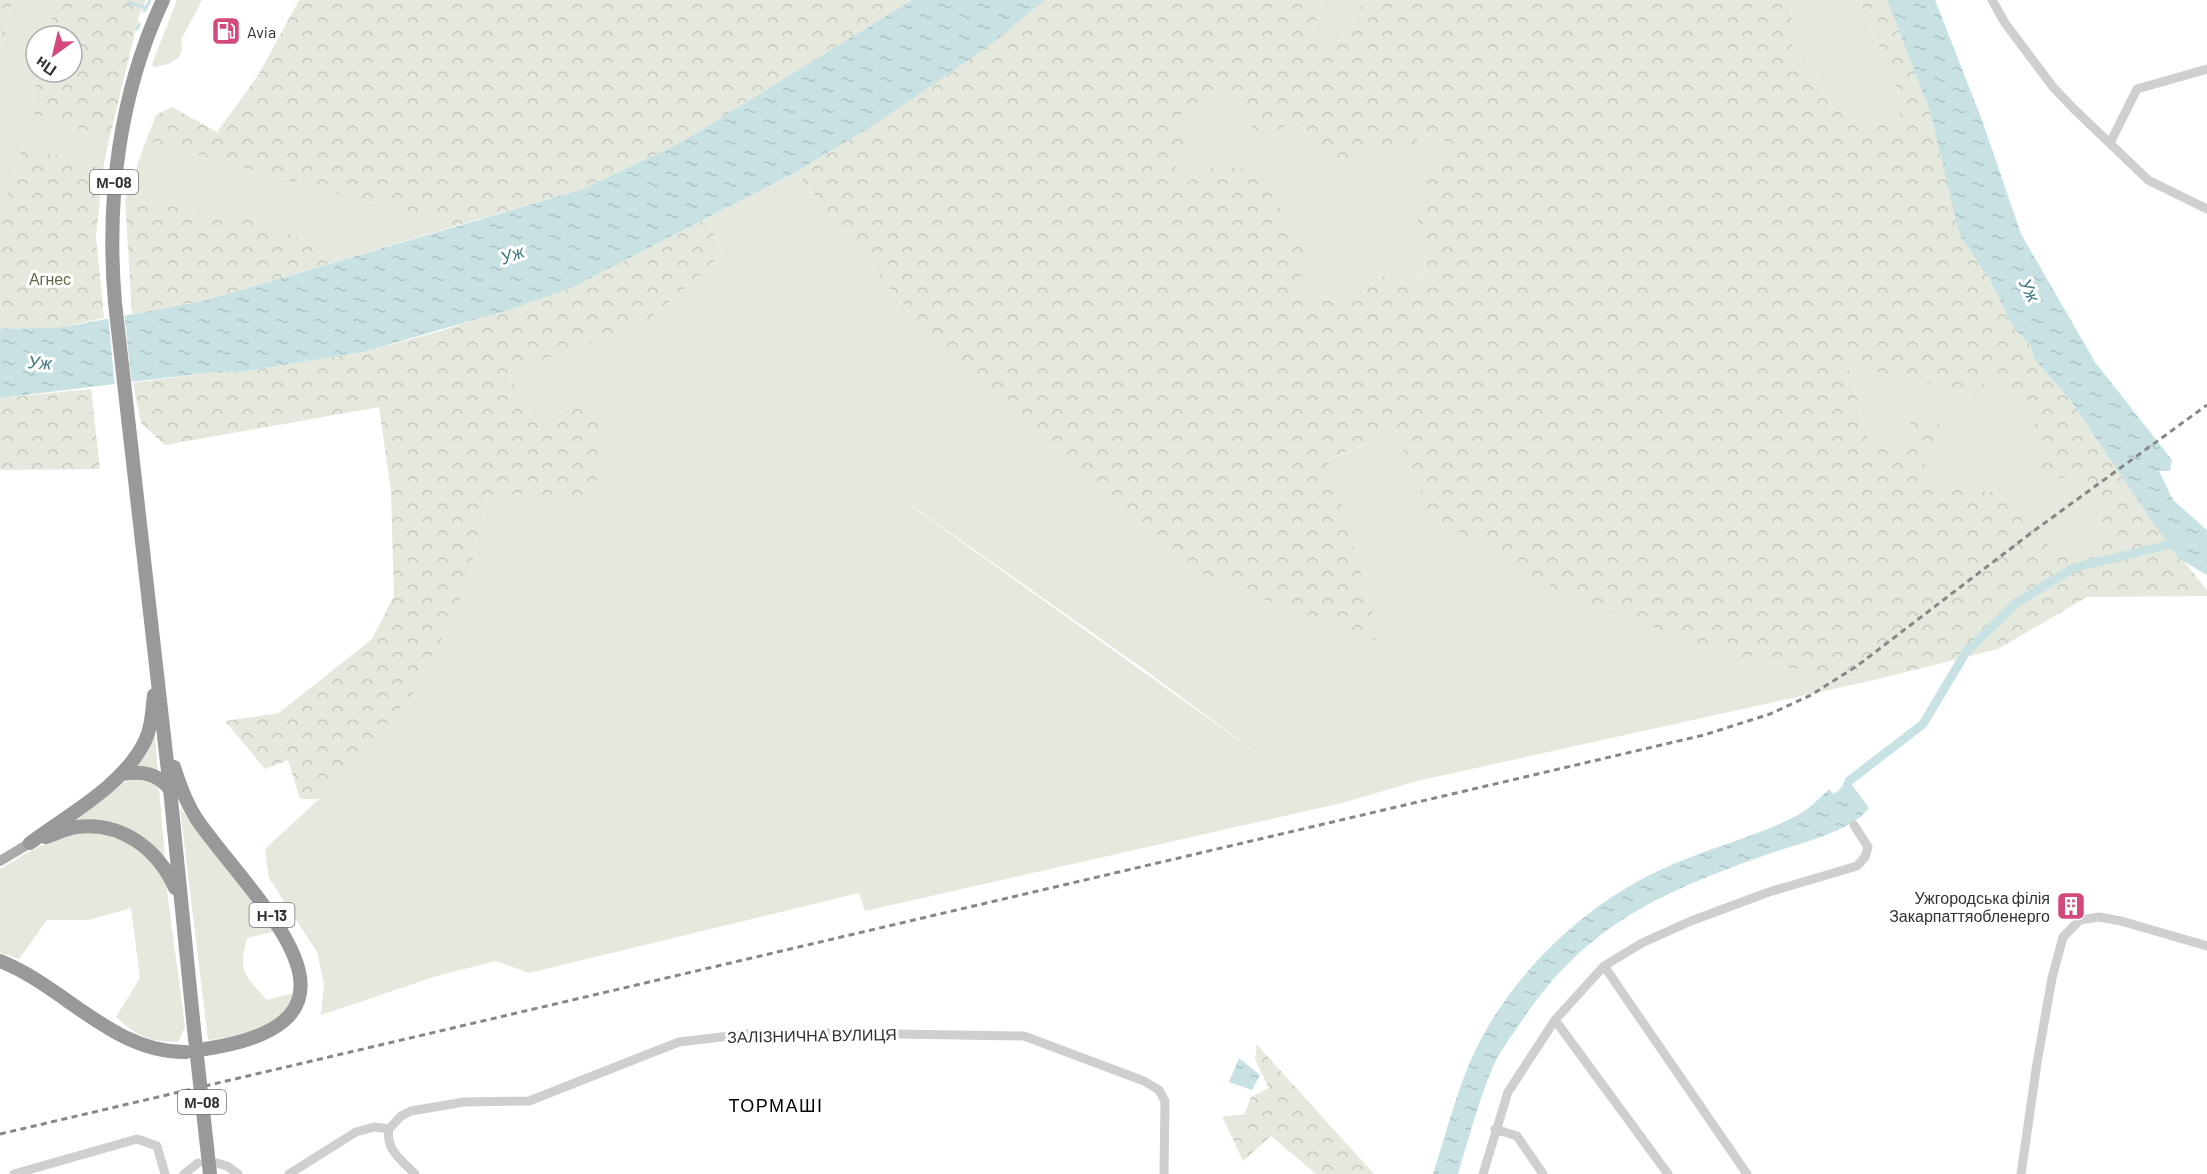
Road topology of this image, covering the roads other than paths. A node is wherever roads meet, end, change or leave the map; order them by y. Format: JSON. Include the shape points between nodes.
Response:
{"nodes":[{"id":1,"x":163,"y":0,"type":"edge"},
{"id":2,"x":1992,"y":0,"type":"edge"},
{"id":3,"x":2207,"y":69,"type":"edge"},
{"id":4,"x":2110,"y":142,"type":"junction"},
{"id":5,"x":2207,"y":209,"type":"edge"},
{"id":6,"x":156,"y":669,"type":"junction"},
{"id":7,"x":165,"y":745,"type":"junction"},
{"id":8,"x":122,"y":774,"type":"junction"},
{"id":9,"x":170,"y":789,"type":"junction"},
{"id":10,"x":1854,"y":825,"type":"dead end"},
{"id":11,"x":30,"y":843,"type":"junction"},
{"id":12,"x":0,"y":861,"type":"edge"},
{"id":13,"x":179,"y":899,"type":"junction"},
{"id":14,"x":2207,"y":946,"type":"edge"},
{"id":15,"x":0,"y":961,"type":"edge"},
{"id":16,"x":1604,"y":966,"type":"junction"},
{"id":17,"x":1556,"y":1020,"type":"junction"},
{"id":18,"x":205,"y":1049,"type":"dead end"},
{"id":19,"x":186,"y":1052,"type":"dead end"},
{"id":20,"x":389,"y":1129,"type":"junction"},
{"id":21,"x":1495,"y":1130,"type":"junction"},
{"id":22,"x":198,"y":1163,"type":"dead end"},
{"id":23,"x":214,"y":1168,"type":"edge"},
{"id":24,"x":14,"y":1174,"type":"edge"},
{"id":25,"x":165,"y":1174,"type":"edge"},
{"id":26,"x":184,"y":1174,"type":"edge"},
{"id":27,"x":238,"y":1174,"type":"edge"},
{"id":28,"x":289,"y":1174,"type":"edge"},
{"id":29,"x":415,"y":1174,"type":"edge"},
{"id":30,"x":1164,"y":1174,"type":"edge"},
{"id":31,"x":1483,"y":1174,"type":"edge"},
{"id":32,"x":1543,"y":1174,"type":"edge"},
{"id":33,"x":1668,"y":1174,"type":"edge"},
{"id":34,"x":1747,"y":1174,"type":"edge"},
{"id":35,"x":2021,"y":1174,"type":"edge"}],
"edges":[{"from":1,"to":6,"type":"highway","number":"М-08","via":[[141,59],[120,146],[111,218],[112,274]]},
{"from":2,"to":4,"type":"street","via":[[2053,87]]},
{"from":3,"to":4,"type":"street","via":[[2137,89]]},
{"from":4,"to":5,"type":"street","via":[[2148,180]]},
{"from":6,"to":7,"type":"highway","number":"М-08"},
{"from":6,"to":8,"type":"highway","via":[[150,726]]},
{"from":7,"to":9,"type":"highway","number":"М-08"},
{"from":7,"to":18,"type":"highway","number":"Н-13","via":[[197,819],[270,912],[301,970],[297,1001],[281,1024],[260,1037]]},
{"from":8,"to":9,"type":"highway","via":[[145,772],[163,780]]},
{"from":8,"to":11,"type":"highway"},
{"from":9,"to":13,"type":"highway","number":"М-08"},
{"from":10,"to":16,"type":"street","via":[[1868,848],[1857,866],[1691,921]]},
{"from":11,"to":12,"type":"main road"},
{"from":11,"to":13,"type":"highway","via":[[74,827],[118,831],[135,839],[161,862]]},
{"from":13,"to":23,"type":"highway","number":"М-08","bridge":true},
{"from":14,"to":35,"type":"street","via":[[2099,917],[2080,920],[2063,937],[2054,967]]},
{"from":15,"to":19,"type":"highway","via":[[30,975],[132,1041],[168,1052]]},
{"from":16,"to":17,"type":"street"},
{"from":16,"to":34,"type":"street"},
{"from":17,"to":21,"type":"street","via":[[1508,1092]]},
{"from":17,"to":33,"type":"street"},
{"from":20,"to":28,"type":"street","via":[[374,1127],[356,1132]]},
{"from":20,"to":29,"type":"street","via":[[392,1150]]},
{"from":20,"to":30,"type":"street","name":"ЗАЛІЗНИЧНА ВУЛИЦЯ","via":[[401,1116],[432,1106],[520,1102],[546,1096],[647,1053],[691,1039],[836,1033],[1011,1035],[1046,1043],[1159,1090],[1165,1101]]},
{"from":21,"to":31,"type":"street"},
{"from":21,"to":32,"type":"street","via":[[1517,1136]]},
{"from":22,"to":26,"type":"street"},
{"from":23,"to":27,"type":"street","via":[[228,1166]]},
{"from":24,"to":25,"type":"street","via":[[136,1139],[157,1146]]}]}
